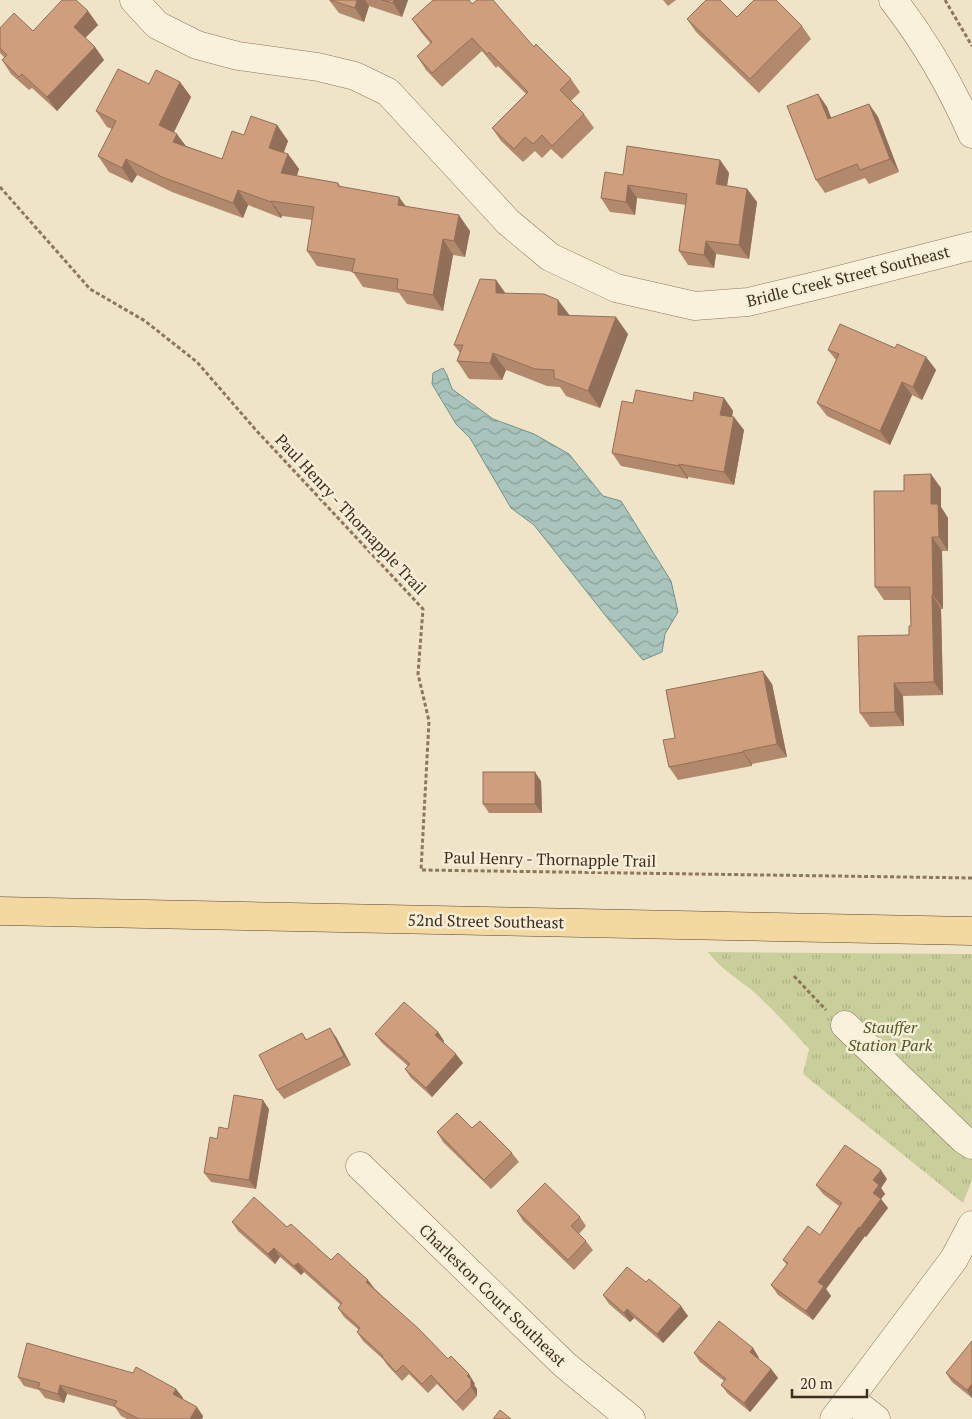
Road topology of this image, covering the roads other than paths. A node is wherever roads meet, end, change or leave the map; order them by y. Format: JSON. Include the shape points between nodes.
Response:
{"nodes":[{"id":1,"x":134,"y":0,"type":"edge"},
{"id":2,"x":892,"y":0,"type":"edge"},
{"id":3,"x":972,"y":134,"type":"edge"},
{"id":4,"x":972,"y":246,"type":"edge"},
{"id":5,"x":0,"y":911,"type":"edge"},
{"id":6,"x":972,"y":931,"type":"edge"},
{"id":7,"x":845,"y":1025,"type":"road end"},
{"id":8,"x":972,"y":1145,"type":"edge"},
{"id":9,"x":360,"y":1166,"type":"dead end"},
{"id":10,"x":972,"y":1225,"type":"edge"},
{"id":11,"x":842,"y":1409,"type":"edge"},
{"id":12,"x":631,"y":1419,"type":"edge"},
{"id":13,"x":876,"y":1419,"type":"edge"}],
"edges":[{"from":1,"to":4,"type":"street","name":"Bridle Creek Street Southeast","via":[[157,25],[196,45],[238,56],[318,67],[355,76],[388,92],[508,222],[550,257],[616,288],[695,306],[748,302]]},
{"from":2,"to":3,"type":"street","via":[[911,23],[942,73]]},
{"from":5,"to":6,"type":"main road","name":"52nd Street Southeast"},
{"from":7,"to":8,"type":"street"},
{"from":9,"to":12,"type":"street","name":"Charleston Court Southeast","via":[[565,1365]]},
{"from":10,"to":11,"type":"street","via":[[954,1259]]},
{"from":11,"to":13,"type":"street"}]}
